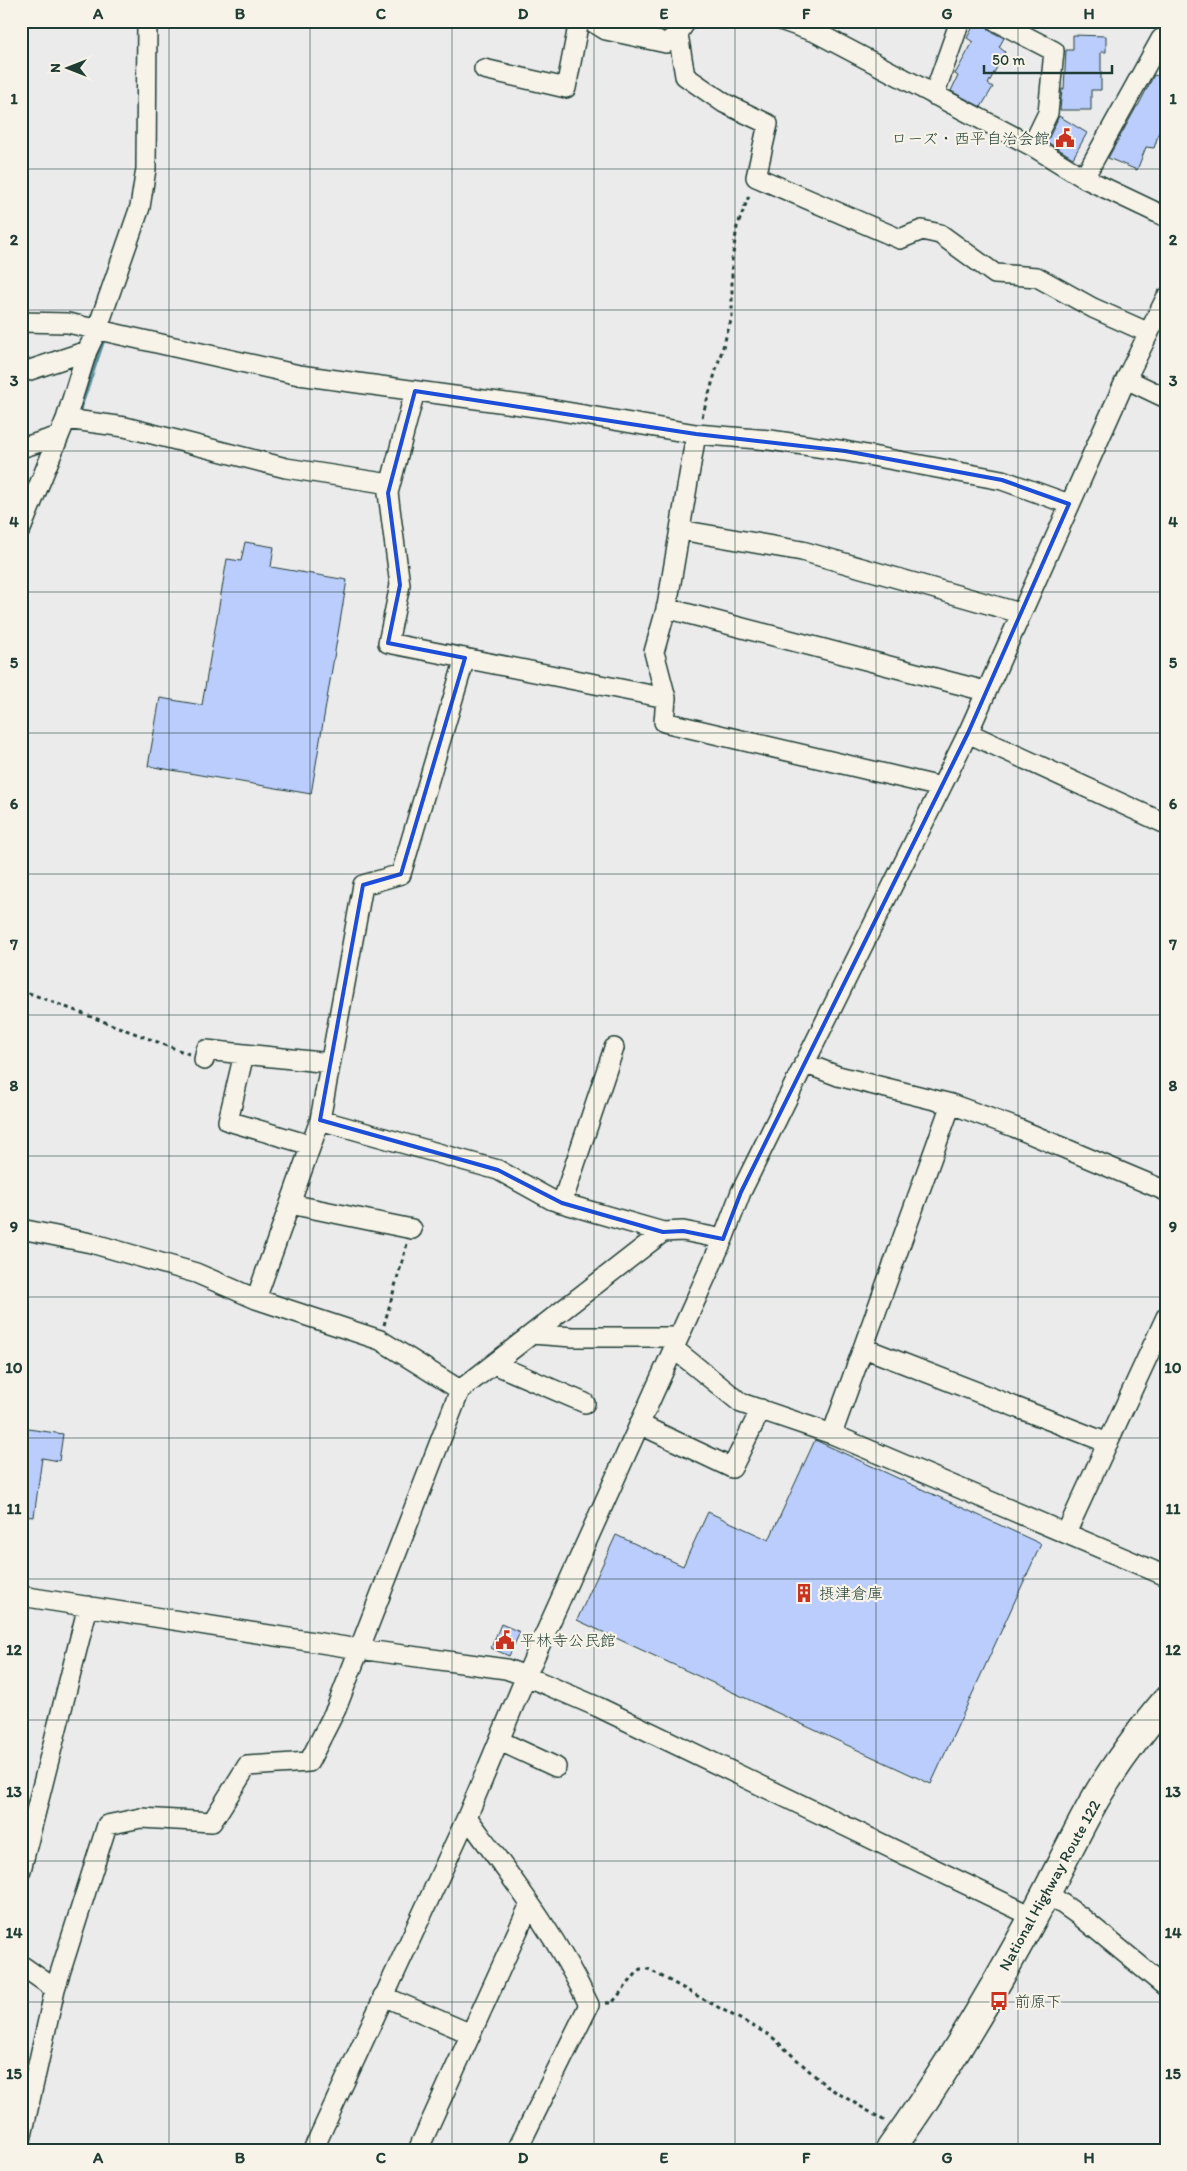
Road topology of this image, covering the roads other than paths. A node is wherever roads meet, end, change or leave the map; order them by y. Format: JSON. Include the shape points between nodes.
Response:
{"nodes":[{"id":1,"x":147,"y":21,"type":"edge"},
{"id":2,"x":579,"y":21,"type":"edge"},
{"id":3,"x":591,"y":21,"type":"edge"},
{"id":4,"x":783,"y":21,"type":"edge"},
{"id":5,"x":960,"y":21,"type":"edge"},
{"id":6,"x":996,"y":21,"type":"edge"},
{"id":7,"x":682,"y":28,"type":"edge"},
{"id":8,"x":1161,"y":39,"type":"dead end"},
{"id":9,"x":484,"y":70,"type":"dead end"},
{"id":10,"x":934,"y":95,"type":"junction"},
{"id":11,"x":1032,"y":146,"type":"junction"},
{"id":12,"x":1084,"y":178,"type":"junction"},
{"id":13,"x":1166,"y":217,"type":"edge"},
{"id":14,"x":1166,"y":298,"type":"edge"},
{"id":15,"x":21,"y":322,"type":"edge"},
{"id":16,"x":97,"y":330,"type":"junction"},
{"id":17,"x":1149,"y":333,"type":"junction"},
{"id":18,"x":87,"y":351,"type":"junction"},
{"id":19,"x":21,"y":373,"type":"edge"},
{"id":20,"x":1126,"y":379,"type":"junction"},
{"id":21,"x":415,"y":391,"type":"junction"},
{"id":22,"x":1166,"y":398,"type":"edge"},
{"id":23,"x":62,"y":427,"type":"junction"},
{"id":24,"x":696,"y":434,"type":"junction"},
{"id":25,"x":21,"y":448,"type":"edge"},
{"id":26,"x":390,"y":484,"type":"junction"},
{"id":27,"x":1069,"y":504,"type":"junction"},
{"id":28,"x":21,"y":529,"type":"edge"},
{"id":29,"x":680,"y":530,"type":"junction"},
{"id":30,"x":666,"y":608,"type":"junction"},
{"id":31,"x":1020,"y":613,"type":"junction"},
{"id":32,"x":465,"y":658,"type":"junction"},
{"id":33,"x":985,"y":692,"type":"junction"},
{"id":34,"x":666,"y":698,"type":"junction"},
{"id":35,"x":968,"y":733,"type":"junction"},
{"id":36,"x":941,"y":787,"type":"junction"},
{"id":37,"x":1166,"y":824,"type":"edge"},
{"id":38,"x":614,"y":1048,"type":"dead end"},
{"id":39,"x":244,"y":1054,"type":"junction"},
{"id":40,"x":204,"y":1060,"type":"road end"},
{"id":41,"x":330,"y":1063,"type":"junction"},
{"id":42,"x":804,"y":1063,"type":"junction"},
{"id":43,"x":951,"y":1104,"type":"junction"},
{"id":44,"x":320,"y":1120,"type":"junction"},
{"id":45,"x":310,"y":1145,"type":"junction"},
{"id":46,"x":1165,"y":1190,"type":"edge"},
{"id":47,"x":562,"y":1203,"type":"junction"},
{"id":48,"x":290,"y":1204,"type":"junction"},
{"id":49,"x":21,"y":1229,"type":"edge"},
{"id":50,"x":412,"y":1229,"type":"road end"},
{"id":51,"x":663,"y":1232,"type":"junction"},
{"id":52,"x":723,"y":1239,"type":"junction"},
{"id":53,"x":256,"y":1299,"type":"junction"},
{"id":54,"x":1166,"y":1317,"type":"edge"},
{"id":55,"x":532,"y":1334,"type":"junction"},
{"id":56,"x":676,"y":1342,"type":"junction"},
{"id":57,"x":864,"y":1348,"type":"junction"},
{"id":58,"x":494,"y":1364,"type":"junction"},
{"id":59,"x":460,"y":1390,"type":"junction"},
{"id":60,"x":585,"y":1403,"type":"dead end"},
{"id":61,"x":761,"y":1409,"type":"junction"},
{"id":62,"x":640,"y":1424,"type":"junction"},
{"id":63,"x":832,"y":1434,"type":"junction"},
{"id":64,"x":1108,"y":1443,"type":"junction"},
{"id":65,"x":1066,"y":1533,"type":"junction"},
{"id":66,"x":1166,"y":1576,"type":"edge"},
{"id":67,"x":21,"y":1596,"type":"edge"},
{"id":68,"x":88,"y":1606,"type":"junction"},
{"id":69,"x":360,"y":1649,"type":"junction"},
{"id":70,"x":526,"y":1676,"type":"junction"},
{"id":71,"x":1166,"y":1701,"type":"edge"},
{"id":72,"x":500,"y":1741,"type":"junction"},
{"id":73,"x":556,"y":1767,"type":"dead end"},
{"id":74,"x":467,"y":1817,"type":"junction"},
{"id":75,"x":21,"y":1870,"type":"edge"},
{"id":76,"x":1047,"y":1893,"type":"junction"},
{"id":77,"x":530,"y":1904,"type":"junction"},
{"id":78,"x":1034,"y":1917,"type":"junction"},
{"id":79,"x":21,"y":1964,"type":"edge"},
{"id":80,"x":1166,"y":1988,"type":"edge"},
{"id":81,"x":55,"y":1989,"type":"junction"},
{"id":82,"x":383,"y":1996,"type":"junction"},
{"id":83,"x":471,"y":2034,"type":"junction"},
{"id":84,"x":21,"y":2140,"type":"edge"},
{"id":85,"x":896,"y":2141,"type":"edge"},
{"id":86,"x":313,"y":2150,"type":"edge"},
{"id":87,"x":418,"y":2150,"type":"edge"},
{"id":88,"x":517,"y":2150,"type":"edge"}],
"edges":[{"from":1,"to":16,"type":"street","via":[[146,168],[142,197]]},
{"from":2,"to":9,"type":"street","via":[[566,88]]},
{"from":3,"to":7,"type":"street","via":[[606,30],[666,42]]},
{"from":4,"to":10,"type":"street","via":[[816,33]]},
{"from":5,"to":10,"type":"street"},
{"from":6,"to":11,"type":"street","via":[[1054,51],[1048,113]]},
{"from":7,"to":17,"type":"street","via":[[685,76],[724,103],[768,124],[756,177],[900,239],[922,230],[940,234],[995,274],[1037,277],[1093,308]]},
{"from":8,"to":12,"type":"street"},
{"from":10,"to":11,"type":"street"},
{"from":11,"to":12,"type":"street"},
{"from":12,"to":13,"type":"street"},
{"from":14,"to":17,"type":"street"},
{"from":15,"to":16,"type":"street","via":[[68,323]]},
{"from":16,"to":18,"type":"street"},
{"from":16,"to":21,"type":"street","via":[[299,375]]},
{"from":17,"to":20,"type":"street"},
{"from":18,"to":19,"type":"street"},
{"from":18,"to":23,"type":"street"},
{"from":20,"to":22,"type":"street"},
{"from":20,"to":27,"type":"street"},
{"from":21,"to":24,"type":"street","via":[[543,408]]},
{"from":21,"to":26,"type":"street"},
{"from":23,"to":25,"type":"street"},
{"from":23,"to":26,"type":"street","via":[[125,426],[286,468]]},
{"from":23,"to":28,"type":"street"},
{"from":24,"to":27,"type":"street","via":[[846,451],[992,478]]},
{"from":24,"to":29,"type":"street"},
{"from":26,"to":32,"type":"street","via":[[388,493],[400,586],[388,643]]},
{"from":27,"to":31,"type":"street"},
{"from":29,"to":30,"type":"street"},
{"from":29,"to":31,"type":"street","via":[[802,551]]},
{"from":30,"to":33,"type":"street"},
{"from":30,"to":34,"type":"street","via":[[654,652]]},
{"from":31,"to":33,"type":"street"},
{"from":32,"to":34,"type":"street"},
{"from":32,"to":41,"type":"street","via":[[401,874],[364,885]]},
{"from":33,"to":35,"type":"street"},
{"from":34,"to":36,"type":"street","via":[[664,722]]},
{"from":35,"to":36,"type":"street"},
{"from":35,"to":37,"type":"street"},
{"from":36,"to":42,"type":"street"},
{"from":38,"to":47,"type":"street"},
{"from":39,"to":40,"type":"street","via":[[206,1050]]},
{"from":39,"to":41,"type":"street"},
{"from":39,"to":45,"type":"street","via":[[228,1121]]},
{"from":41,"to":44,"type":"street"},
{"from":42,"to":43,"type":"street","via":[[838,1076]]},
{"from":42,"to":52,"type":"street","via":[[741,1192]]},
{"from":43,"to":46,"type":"street"},
{"from":43,"to":57,"type":"street"},
{"from":44,"to":45,"type":"street"},
{"from":44,"to":47,"type":"street","via":[[498,1170]]},
{"from":45,"to":48,"type":"street"},
{"from":47,"to":51,"type":"street"},
{"from":48,"to":50,"type":"street"},
{"from":48,"to":53,"type":"street"},
{"from":49,"to":53,"type":"street","via":[[91,1243],[196,1273]]},
{"from":51,"to":52,"type":"street","via":[[682,1231]]},
{"from":51,"to":55,"type":"street"},
{"from":52,"to":56,"type":"street"},
{"from":53,"to":59,"type":"street","via":[[380,1340]]},
{"from":54,"to":64,"type":"street"},
{"from":55,"to":56,"type":"street"},
{"from":55,"to":58,"type":"street"},
{"from":56,"to":61,"type":"street","via":[[742,1403]]},
{"from":56,"to":62,"type":"street"},
{"from":57,"to":63,"type":"street"},
{"from":57,"to":64,"type":"street"},
{"from":58,"to":59,"type":"street"},
{"from":58,"to":60,"type":"street"},
{"from":59,"to":69,"type":"street"},
{"from":61,"to":62,"type":"street","via":[[732,1468]]},
{"from":61,"to":63,"type":"street"},
{"from":62,"to":70,"type":"street"},
{"from":63,"to":65,"type":"street"},
{"from":64,"to":65,"type":"street"},
{"from":65,"to":66,"type":"street"},
{"from":67,"to":68,"type":"street"},
{"from":68,"to":69,"type":"street"},
{"from":68,"to":75,"type":"street"},
{"from":69,"to":70,"type":"street","via":[[506,1669]]},
{"from":69,"to":81,"type":"street","via":[[336,1709],[309,1762],[247,1766],[212,1822],[141,1818],[107,1825]]},
{"from":70,"to":72,"type":"street"},
{"from":70,"to":78,"type":"street","via":[[598,1707]]},
{"from":71,"to":76,"type":"highway","name":"National Highway Route 122","via":[[1110,1775]]},
{"from":72,"to":73,"type":"street"},
{"from":72,"to":74,"type":"street"},
{"from":74,"to":77,"type":"street"},
{"from":74,"to":82,"type":"street"},
{"from":76,"to":78,"type":"highway","name":"National Highway Route 122"},
{"from":76,"to":80,"type":"street","via":[[1082,1917]]},
{"from":77,"to":83,"type":"street"},
{"from":77,"to":88,"type":"street","via":[[578,1981],[589,2005]]},
{"from":78,"to":85,"type":"highway","name":"National Highway Route 122","via":[[948,2066]]},
{"from":79,"to":81,"type":"street"},
{"from":81,"to":84,"type":"street"},
{"from":82,"to":83,"type":"street"},
{"from":82,"to":86,"type":"street"},
{"from":83,"to":87,"type":"street"}]}
